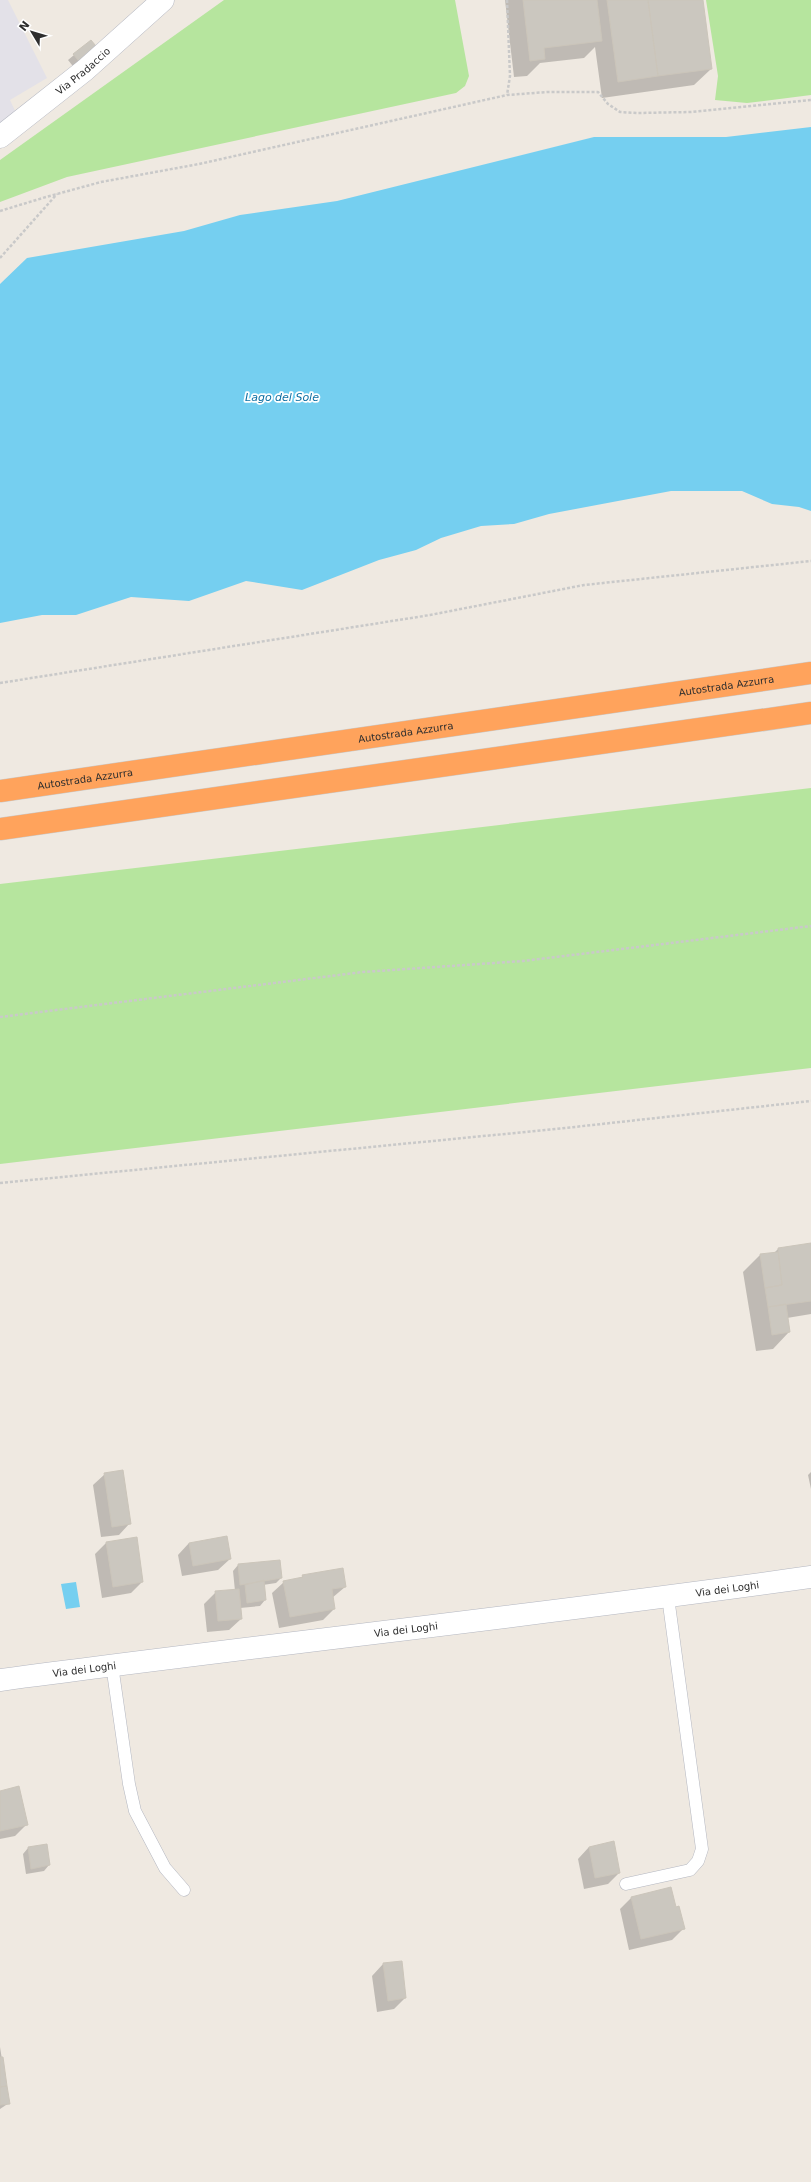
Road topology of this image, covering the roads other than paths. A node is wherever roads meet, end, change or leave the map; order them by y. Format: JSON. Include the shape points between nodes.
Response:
{"nodes":[{"id":1,"x":163,"y":0,"type":"edge"},
{"id":2,"x":0,"y":137,"type":"edge"},
{"id":3,"x":811,"y":673,"type":"edge"},
{"id":4,"x":811,"y":713,"type":"edge"},
{"id":5,"x":0,"y":791,"type":"edge"},
{"id":6,"x":0,"y":830,"type":"edge"},
{"id":7,"x":811,"y":1577,"type":"edge"},
{"id":8,"x":668,"y":1597,"type":"junction"},
{"id":9,"x":112,"y":1665,"type":"junction"},
{"id":10,"x":0,"y":1680,"type":"edge"},
{"id":11,"x":626,"y":1884,"type":"dead end"},
{"id":12,"x":184,"y":1890,"type":"dead end"}],
"edges":[{"from":1,"to":2,"type":"street","name":"Via Pradaccio","via":[[86,70]]},
{"from":3,"to":5,"type":"highway","name":"Autostrada Azzurra"},
{"from":4,"to":6,"type":"highway"},
{"from":7,"to":8,"type":"street","name":"Via dei Loghi"},
{"from":8,"to":9,"type":"street","name":"Via dei Loghi"},
{"from":8,"to":11,"type":"lane","via":[[702,1849],[698,1861],[690,1870]]},
{"from":9,"to":10,"type":"street","name":"Via dei Loghi"},
{"from":9,"to":12,"type":"lane","via":[[135,1811],[165,1868]]}]}
